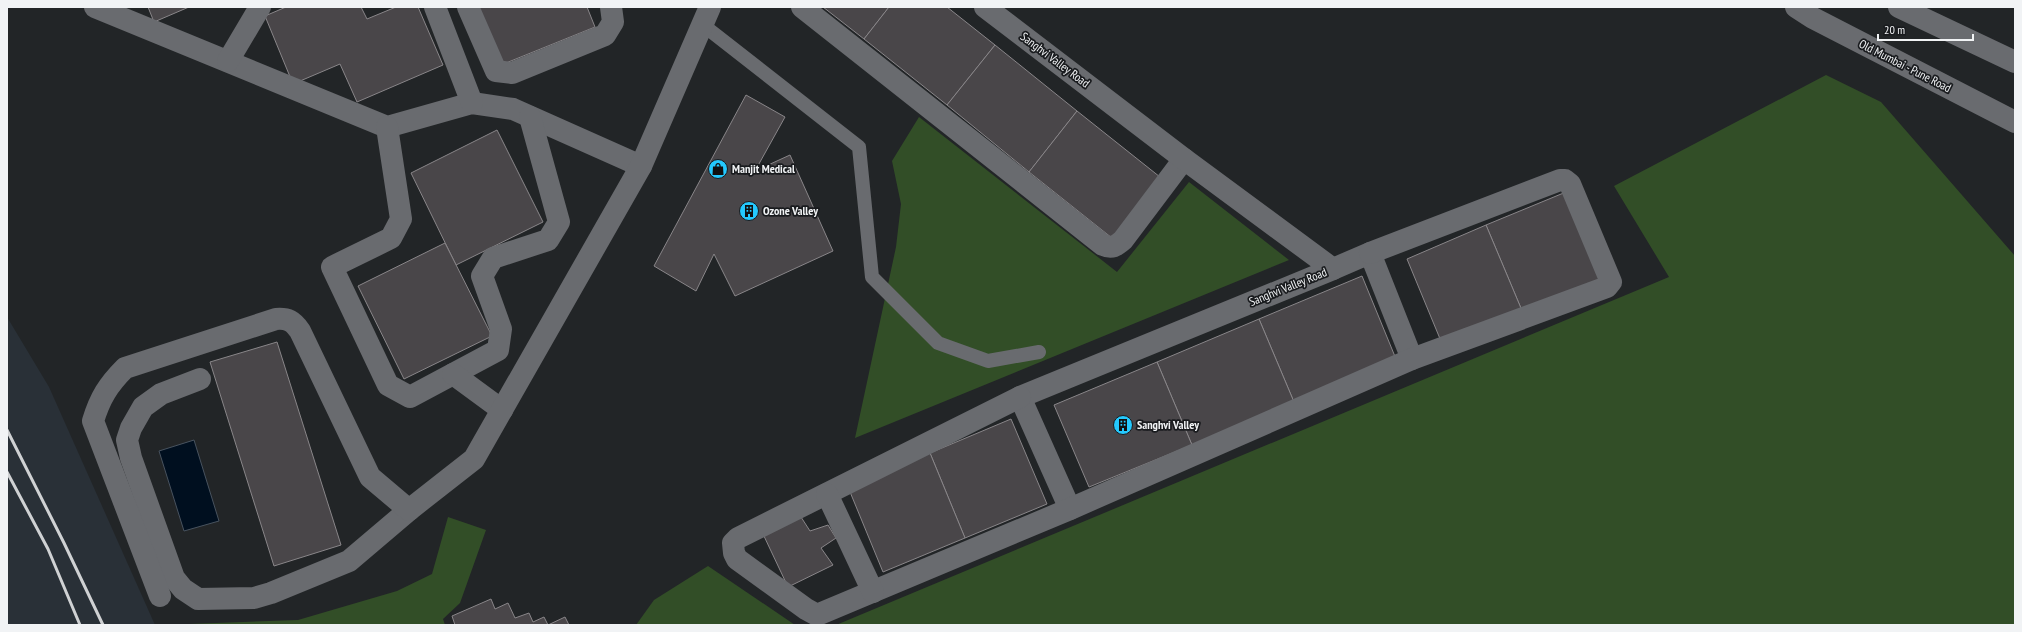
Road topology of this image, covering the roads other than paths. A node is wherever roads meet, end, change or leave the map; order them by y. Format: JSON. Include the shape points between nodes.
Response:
{"nodes":[{"id":1,"x":95,"y":7,"type":"edge"},
{"id":2,"x":260,"y":7,"type":"edge"},
{"id":3,"x":434,"y":7,"type":"edge"},
{"id":4,"x":468,"y":7,"type":"edge"},
{"id":5,"x":611,"y":7,"type":"edge"},
{"id":6,"x":802,"y":7,"type":"edge"},
{"id":7,"x":985,"y":7,"type":"edge"},
{"id":8,"x":1796,"y":7,"type":"edge"},
{"id":9,"x":1898,"y":7,"type":"edge"},
{"id":10,"x":707,"y":16,"type":"edge"},
{"id":11,"x":228,"y":61,"type":"junction"},
{"id":12,"x":2015,"y":62,"type":"edge"},
{"id":13,"x":472,"y":103,"type":"junction"},
{"id":14,"x":530,"y":117,"type":"junction"},
{"id":15,"x":2015,"y":122,"type":"edge"},
{"id":16,"x":387,"y":127,"type":"junction"},
{"id":17,"x":1184,"y":160,"type":"junction"},
{"id":18,"x":642,"y":166,"type":"junction"},
{"id":19,"x":1370,"y":253,"type":"junction"},
{"id":20,"x":1333,"y":269,"type":"junction"},
{"id":21,"x":1039,"y":352,"type":"dead end"},
{"id":22,"x":1412,"y":359,"type":"junction"},
{"id":23,"x":454,"y":374,"type":"junction"},
{"id":24,"x":200,"y":379,"type":"dead end"},
{"id":25,"x":1020,"y":396,"type":"junction"},
{"id":26,"x":502,"y":410,"type":"junction"},
{"id":27,"x":827,"y":494,"type":"junction"},
{"id":28,"x":1070,"y":509,"type":"junction"},
{"id":29,"x":409,"y":510,"type":"junction"},
{"id":30,"x":873,"y":592,"type":"junction"},
{"id":31,"x":160,"y":596,"type":"dead end"}],
"edges":[{"from":1,"to":11,"type":"street"},
{"from":2,"to":11,"type":"street"},
{"from":3,"to":13,"type":"street"},
{"from":4,"to":5,"type":"street","via":[[496,72],[512,73],[605,36],[613,22]]},
{"from":6,"to":17,"type":"street","via":[[1110,248],[1123,240]]},
{"from":7,"to":17,"type":"street","name":"Sanghvi Valley Road"},
{"from":8,"to":15,"type":"street","name":"Old Mumbai - Pune Road"},
{"from":9,"to":12,"type":"street"},
{"from":10,"to":18,"type":"street"},
{"from":10,"to":21,"type":"lane","via":[[859,147],[872,277],[938,343],[988,361]]},
{"from":11,"to":16,"type":"street"},
{"from":13,"to":14,"type":"street","via":[[514,108]]},
{"from":13,"to":16,"type":"street"},
{"from":14,"to":18,"type":"street"},
{"from":14,"to":23,"type":"street","via":[[559,222],[548,240],[493,258],[482,276],[501,329],[498,350]]},
{"from":16,"to":23,"type":"street","via":[[402,218],[390,238],[332,267],[388,385],[410,397]]},
{"from":17,"to":20,"type":"street","name":"Sanghvi Valley Road"},
{"from":18,"to":26,"type":"street"},
{"from":19,"to":20,"type":"street"},
{"from":19,"to":22,"type":"street"},
{"from":19,"to":22,"type":"street","via":[[1565,180],[1570,184],[1609,276],[1611,282],[1607,286]]},
{"from":20,"to":25,"type":"street","name":"Sanghvi Valley Road"},
{"from":22,"to":28,"type":"street"},
{"from":23,"to":26,"type":"street"},
{"from":24,"to":29,"type":"street","via":[[161,394],[143,407],[130,428],[127,440],[131,458],[174,578],[183,589],[198,599],[254,598],[349,561]]},
{"from":25,"to":27,"type":"street","name":"Sanghvi Valley Road"},
{"from":25,"to":28,"type":"street"},
{"from":26,"to":29,"type":"street","via":[[474,460]]},
{"from":27,"to":30,"type":"street"},
{"from":27,"to":30,"type":"street","name":"Sanghvi Valley Road","via":[[738,538],[733,543],[734,553],[743,564],[817,615]]},
{"from":28,"to":30,"type":"street"},
{"from":29,"to":31,"type":"street","via":[[370,477],[300,331],[286,318],[125,368],[112,380],[99,401],[93,421]]}]}
